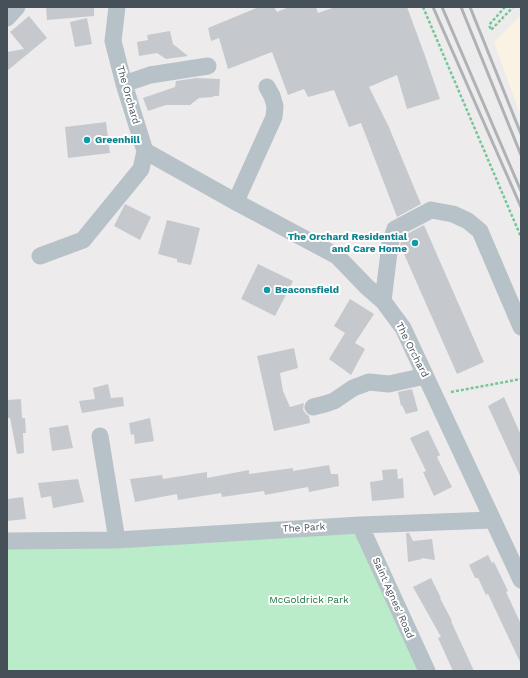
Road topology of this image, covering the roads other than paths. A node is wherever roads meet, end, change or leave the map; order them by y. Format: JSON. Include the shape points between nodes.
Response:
{"nodes":[{"id":1,"x":17,"y":7,"type":"edge"},
{"id":2,"x":117,"y":7,"type":"edge"},
{"id":3,"x":7,"y":18,"type":"edge"},
{"id":4,"x":208,"y":66,"type":"dead end"},
{"id":5,"x":124,"y":84,"type":"junction"},
{"id":6,"x":267,"y":87,"type":"dead end"},
{"id":7,"x":145,"y":151,"type":"junction"},
{"id":8,"x":236,"y":202,"type":"junction"},
{"id":9,"x":40,"y":256,"type":"dead end"},
{"id":10,"x":383,"y":301,"type":"junction"},
{"id":11,"x":521,"y":326,"type":"edge"},
{"id":12,"x":425,"y":376,"type":"junction"},
{"id":13,"x":313,"y":407,"type":"dead end"},
{"id":14,"x":100,"y":436,"type":"dead end"},
{"id":15,"x":492,"y":520,"type":"junction"},
{"id":16,"x":360,"y":525,"type":"junction"},
{"id":17,"x":117,"y":540,"type":"junction"},
{"id":18,"x":7,"y":541,"type":"edge"},
{"id":19,"x":521,"y":580,"type":"edge"},
{"id":20,"x":427,"y":671,"type":"edge"}],
"edges":[{"from":1,"to":3,"type":"street"},
{"from":2,"to":5,"type":"street","name":"The Orchard","via":[[113,41]]},
{"from":4,"to":5,"type":"street","via":[[150,75]]},
{"from":5,"to":7,"type":"street","name":"The Orchard"},
{"from":6,"to":8,"type":"street","via":[[275,106],[274,118]]},
{"from":7,"to":8,"type":"street","name":"The Orchard"},
{"from":7,"to":9,"type":"street","via":[[141,169],[83,240]]},
{"from":8,"to":10,"type":"street","name":"The Orchard","via":[[337,256]]},
{"from":10,"to":11,"type":"street","via":[[390,244],[395,229],[431,210],[453,214],[468,221],[480,231]]},
{"from":10,"to":12,"type":"street","name":"The Orchard","via":[[403,328]]},
{"from":12,"to":13,"type":"street","via":[[389,384],[369,382],[353,388],[334,401]]},
{"from":12,"to":15,"type":"street","name":"The Orchard"},
{"from":14,"to":17,"type":"street"},
{"from":15,"to":16,"type":"street","name":"The Park"},
{"from":15,"to":19,"type":"street","name":"The Orchard"},
{"from":16,"to":17,"type":"street","name":"The Park"},
{"from":16,"to":20,"type":"street","name":"Saint Agnes' Road"},
{"from":17,"to":18,"type":"street","name":"The Park"}]}
